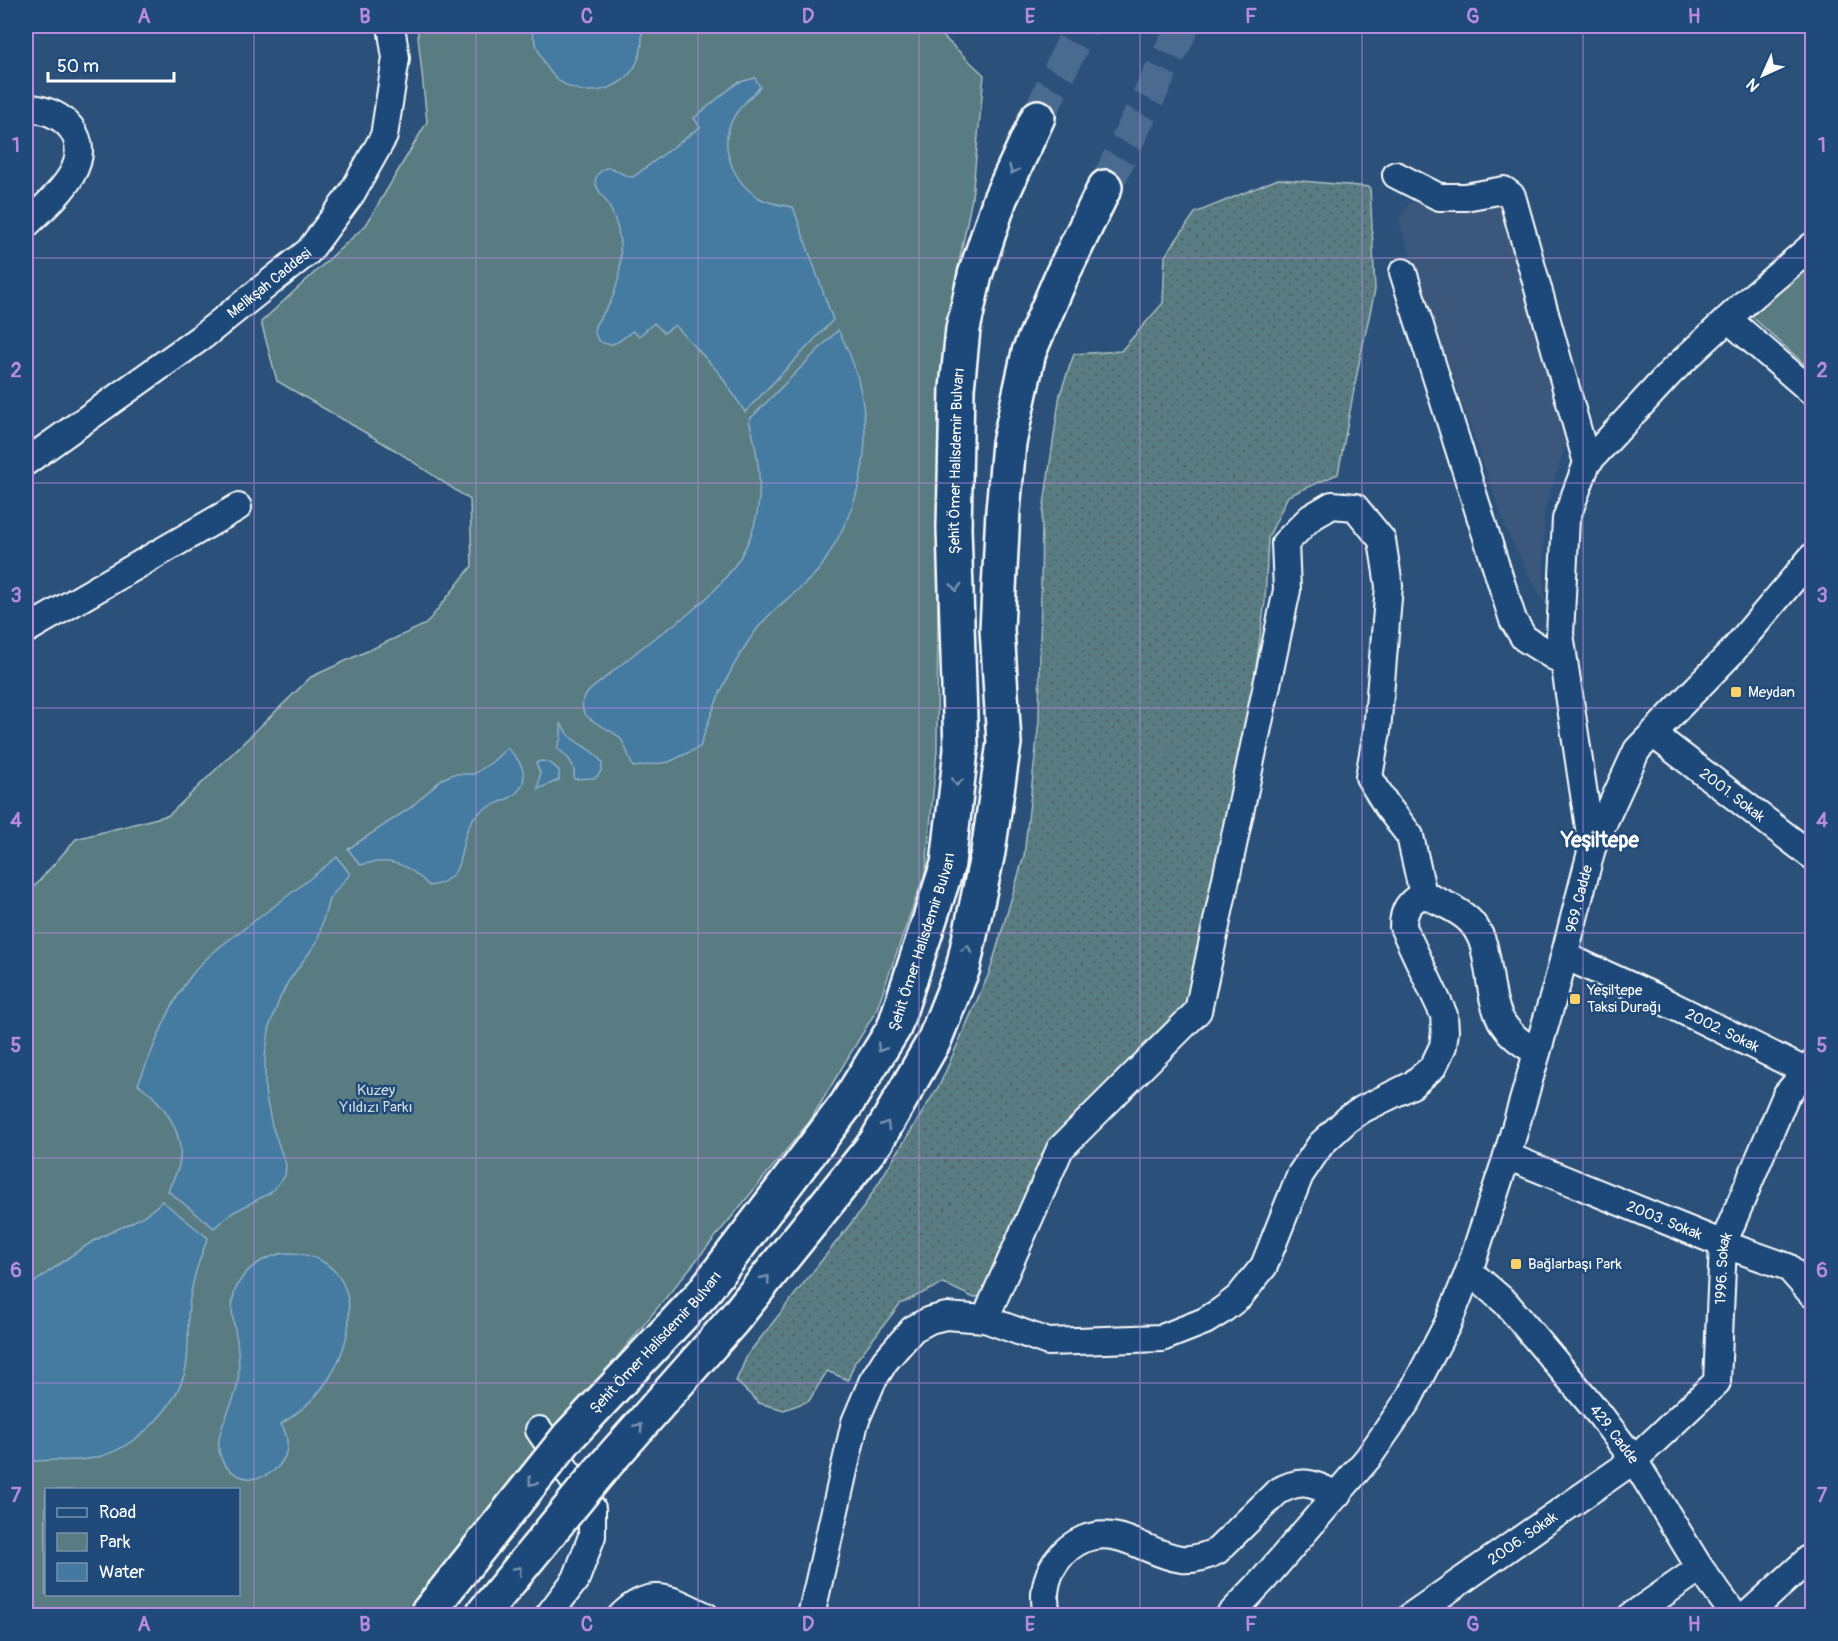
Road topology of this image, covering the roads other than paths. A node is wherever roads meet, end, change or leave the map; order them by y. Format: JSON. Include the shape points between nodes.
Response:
{"nodes":[{"id":1,"x":391,"y":26,"type":"edge"},
{"id":2,"x":26,"y":107,"type":"edge"},
{"id":3,"x":1038,"y":117,"type":"tunnel mouth"},
{"id":4,"x":1396,"y":175,"type":"dead end"},
{"id":5,"x":1105,"y":187,"type":"tunnel mouth"},
{"id":6,"x":26,"y":225,"type":"edge"},
{"id":7,"x":1812,"y":246,"type":"edge"},
{"id":8,"x":1403,"y":272,"type":"dead end"},
{"id":9,"x":1728,"y":319,"type":"junction"},
{"id":10,"x":1812,"y":392,"type":"edge"},
{"id":11,"x":26,"y":462,"type":"edge"},
{"id":12,"x":1587,"y":463,"type":"junction"},
{"id":13,"x":238,"y":507,"type":"dead end"},
{"id":14,"x":1812,"y":559,"type":"edge"},
{"id":15,"x":26,"y":630,"type":"edge"},
{"id":16,"x":1564,"y":663,"type":"junction"},
{"id":17,"x":1653,"y":734,"type":"junction"},
{"id":18,"x":1592,"y":848,"type":"junction"},
{"id":19,"x":1812,"y":856,"type":"edge"},
{"id":20,"x":1424,"y":894,"type":"junction"},
{"id":21,"x":1565,"y":956,"type":"junction"},
{"id":22,"x":1537,"y":1052,"type":"junction"},
{"id":23,"x":1810,"y":1071,"type":"edge"},
{"id":24,"x":1508,"y":1156,"type":"junction"},
{"id":25,"x":1723,"y":1244,"type":"junction"},
{"id":26,"x":1469,"y":1271,"type":"junction"},
{"id":27,"x":1812,"y":1294,"type":"edge"},
{"id":28,"x":985,"y":1319,"type":"junction"},
{"id":29,"x":553,"y":1433,"type":"junction"},
{"id":30,"x":1634,"y":1460,"type":"junction"},
{"id":31,"x":1337,"y":1495,"type":"junction"},
{"id":32,"x":1812,"y":1556,"type":"edge"},
{"id":33,"x":1700,"y":1568,"type":"junction"},
{"id":34,"x":425,"y":1616,"type":"edge"},
{"id":35,"x":481,"y":1616,"type":"edge"},
{"id":36,"x":548,"y":1616,"type":"edge"},
{"id":37,"x":621,"y":1616,"type":"edge"},
{"id":38,"x":706,"y":1616,"type":"edge"},
{"id":39,"x":811,"y":1616,"type":"edge"},
{"id":40,"x":1048,"y":1616,"type":"edge"},
{"id":41,"x":1229,"y":1616,"type":"edge"},
{"id":42,"x":1412,"y":1616,"type":"edge"},
{"id":43,"x":1631,"y":1616,"type":"edge"},
{"id":44,"x":1735,"y":1616,"type":"edge"},
{"id":45,"x":1746,"y":1616,"type":"edge"}],
"edges":[{"from":1,"to":11,"type":"street","name":"Melikşah Caddesi","via":[[396,58],[384,136],[352,193],[309,251],[203,336]]},
{"from":2,"to":6,"type":"street","via":[[43,109],[60,118],[80,147],[69,180]]},
{"from":3,"to":29,"type":"highway","name":"Şehit Ömer Halisdemir Bulvarı","one_way":true,"via":[[1000,199],[975,275],[963,330],[957,389],[954,528],[961,750],[948,864],[894,1028],[846,1105],[702,1294]]},
{"from":4,"to":12,"type":"street","via":[[1439,197],[1464,198],[1504,190],[1512,196]]},
{"from":35,"to":5,"type":"highway","one_way":true,"bridge":true,"via":[[600,1471],[733,1320],[876,1142],[934,1041],[963,968],[988,852],[1004,743],[997,629],[1008,443],[1029,352]]},
{"from":7,"to":9,"type":"street"},
{"from":8,"to":16,"type":"street","via":[[1513,620],[1524,638]]},
{"from":9,"to":10,"type":"street"},
{"from":9,"to":12,"type":"street","via":[[1671,372]]},
{"from":12,"to":16,"type":"street","via":[[1566,519],[1560,634]]},
{"from":13,"to":15,"type":"street"},
{"from":14,"to":17,"type":"street","name":"969. Cadde","via":[[1732,652]]},
{"from":16,"to":18,"type":"street"},
{"from":17,"to":18,"type":"street","name":"969. Cadde","via":[[1637,750]]},
{"from":17,"to":19,"type":"street","name":"2001. Sokak"},
{"from":18,"to":21,"type":"street","name":"969. Cadde"},
{"from":20,"to":22,"type":"street","via":[[1472,923],[1484,945],[1501,1023],[1521,1044]]},
{"from":20,"to":28,"type":"street","via":[[1406,908],[1403,927],[1444,1015],[1446,1031],[1439,1056],[1424,1077],[1363,1109],[1321,1144],[1300,1175],[1264,1266],[1239,1297],[1205,1321],[1162,1338],[1048,1342]]},
{"from":20,"to":28,"type":"street","via":[[1410,836],[1369,777],[1377,731],[1389,586],[1382,540],[1355,507],[1332,506],[1310,518],[1285,543],[1287,590],[1198,1011],[1060,1149]]},
{"from":21,"to":22,"type":"street","name":"969. Cadde"},
{"from":21,"to":23,"type":"street","name":"2002. Sokak"},
{"from":22,"to":24,"type":"street","name":"969. Cadde"},
{"from":23,"to":25,"type":"street","name":"1996. Sokak","via":[[1786,1095]]},
{"from":24,"to":25,"type":"street","name":"2003. Sokak"},
{"from":24,"to":26,"type":"street","name":"969. Cadde"},
{"from":25,"to":27,"type":"street","name":"2003. Sokak","via":[[1788,1267]]},
{"from":25,"to":30,"type":"street","name":"1996. Sokak","via":[[1717,1382]]},
{"from":26,"to":30,"type":"street","name":"429. Cadde","via":[[1506,1303]]},
{"from":26,"to":31,"type":"street","name":"969. Cadde","via":[[1448,1323],[1408,1400]]},
{"from":28,"to":39,"type":"street","via":[[946,1316],[913,1329],[872,1382],[855,1422]]},
{"from":29,"to":34,"type":"highway","name":"Şehit Ömer Halisdemir Bulvarı","one_way":true,"bridge":true},
{"from":29,"to":36,"type":"street","via":[[592,1508],[592,1536],[576,1579]]},
{"from":30,"to":33,"type":"street","name":"429. Cadde"},
{"from":30,"to":42,"type":"street","name":"2006. Sokak"},
{"from":31,"to":40,"type":"street","via":[[1313,1484],[1288,1485],[1228,1542],[1205,1557],[1172,1557],[1113,1535],[1079,1542],[1060,1557],[1048,1578]]},
{"from":31,"to":41,"type":"street","name":"969. Cadde"},
{"from":32,"to":45,"type":"street"},
{"from":33,"to":43,"type":"street"},
{"from":33,"to":44,"type":"street","name":"429. Cadde"},
{"from":37,"to":38,"type":"street","via":[[645,1599],[665,1597]]}]}
